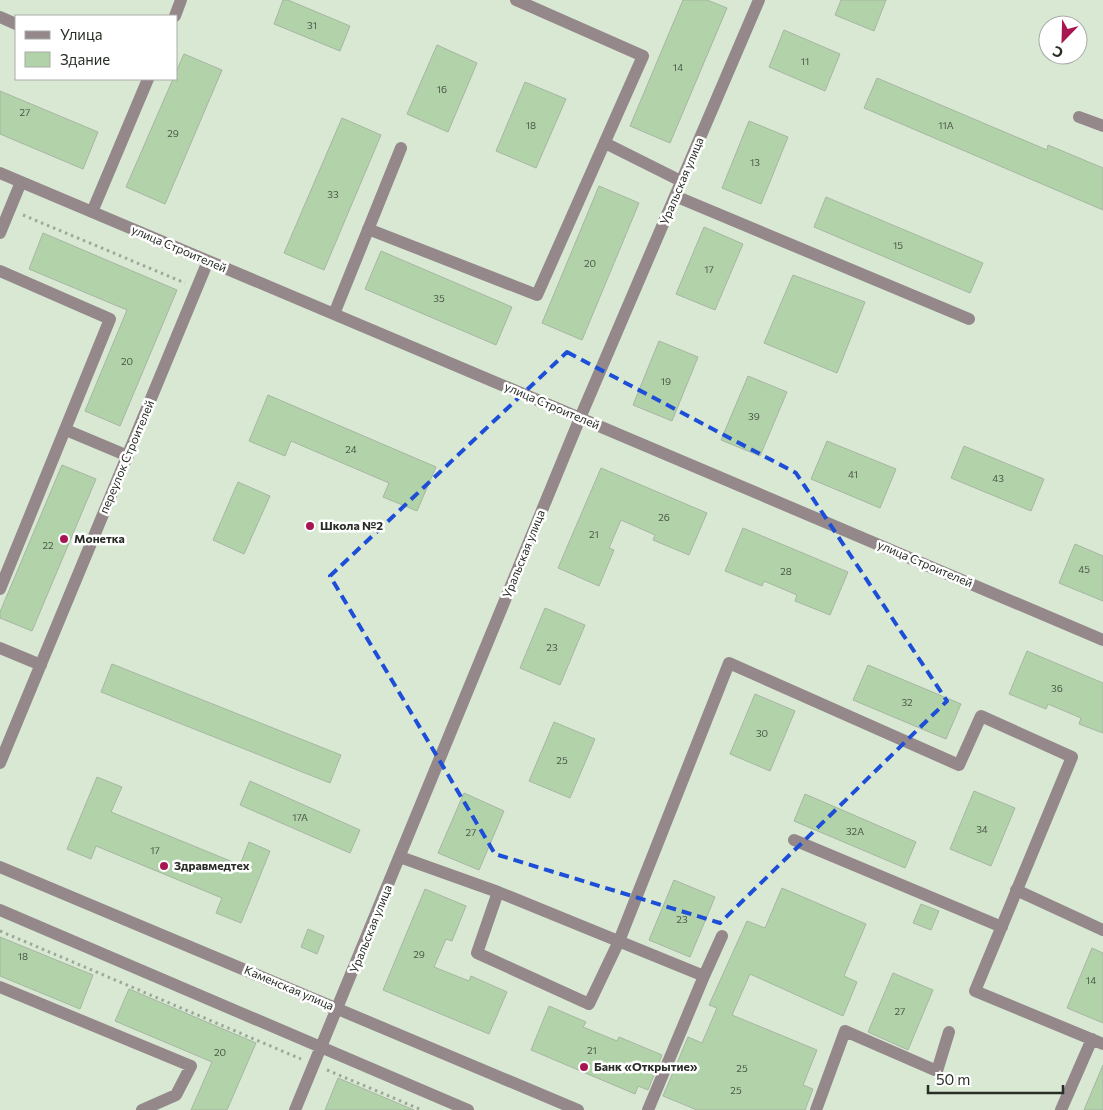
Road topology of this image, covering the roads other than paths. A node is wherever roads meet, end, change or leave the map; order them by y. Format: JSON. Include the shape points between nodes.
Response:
{"nodes":[{"id":1,"x":181,"y":0,"type":"edge"},
{"id":2,"x":516,"y":0,"type":"edge"},
{"id":3,"x":759,"y":0,"type":"edge"},
{"id":4,"x":174,"y":15,"type":"edge"},
{"id":5,"x":0,"y":17,"type":"edge"},
{"id":6,"x":15,"y":24,"type":"edge"},
{"id":7,"x":146,"y":80,"type":"edge"},
{"id":8,"x":1079,"y":116,"type":"dead end"},
{"id":9,"x":1103,"y":126,"type":"edge"},
{"id":10,"x":604,"y":143,"type":"junction"},
{"id":11,"x":401,"y":148,"type":"dead end"},
{"id":12,"x":0,"y":173,"type":"edge"},
{"id":13,"x":681,"y":181,"type":"junction"},
{"id":14,"x":21,"y":182,"type":"junction"},
{"id":15,"x":675,"y":196,"type":"junction"},
{"id":16,"x":92,"y":212,"type":"junction"},
{"id":17,"x":368,"y":229,"type":"junction"},
{"id":18,"x":0,"y":233,"type":"edge"},
{"id":19,"x":208,"y":261,"type":"junction"},
{"id":20,"x":0,"y":272,"type":"edge"},
{"id":21,"x":334,"y":314,"type":"junction"},
{"id":22,"x":969,"y":319,"type":"dead end"},
{"id":23,"x":580,"y":418,"type":"junction"},
{"id":24,"x":66,"y":430,"type":"junction"},
{"id":25,"x":128,"y":456,"type":"junction"},
{"id":26,"x":0,"y":589,"type":"edge"},
{"id":27,"x":1103,"y":640,"type":"edge"},
{"id":28,"x":0,"y":648,"type":"edge"},
{"id":29,"x":41,"y":665,"type":"junction"},
{"id":30,"x":0,"y":763,"type":"edge"},
{"id":31,"x":794,"y":840,"type":"dead end"},
{"id":32,"x":400,"y":857,"type":"junction"},
{"id":33,"x":0,"y":866,"type":"edge"},
{"id":34,"x":1016,"y":890,"type":"junction"},
{"id":35,"x":498,"y":892,"type":"junction"},
{"id":36,"x":0,"y":910,"type":"edge"},
{"id":37,"x":1002,"y":927,"type":"junction"},
{"id":38,"x":1103,"y":930,"type":"edge"},
{"id":39,"x":722,"y":936,"type":"dead end"},
{"id":40,"x":619,"y":941,"type":"junction"},
{"id":41,"x":704,"y":976,"type":"junction"},
{"id":42,"x":0,"y":987,"type":"edge"},
{"id":43,"x":338,"y":1009,"type":"junction"},
{"id":44,"x":949,"y":1032,"type":"dead end"},
{"id":45,"x":1097,"y":1041,"type":"edge"},
{"id":46,"x":322,"y":1048,"type":"junction"},
{"id":47,"x":142,"y":1110,"type":"edge"},
{"id":48,"x":295,"y":1110,"type":"edge"},
{"id":49,"x":468,"y":1110,"type":"edge"},
{"id":50,"x":578,"y":1110,"type":"edge"},
{"id":51,"x":648,"y":1110,"type":"edge"},
{"id":52,"x":816,"y":1110,"type":"edge"},
{"id":53,"x":1061,"y":1110,"type":"edge"}],
"edges":[{"from":1,"to":4,"type":"street"},
{"from":2,"to":10,"type":"street","via":[[643,56]]},
{"from":3,"to":13,"type":"street","name":"Уральская улица"},
{"from":5,"to":6,"type":"street"},
{"from":7,"to":16,"type":"street"},
{"from":8,"to":9,"type":"street"},
{"from":10,"to":13,"type":"street"},
{"from":10,"to":17,"type":"street","via":[[538,295]]},
{"from":11,"to":17,"type":"street"},
{"from":12,"to":14,"type":"street","name":"улица Строителей"},
{"from":13,"to":15,"type":"street","name":"Уральская улица"},
{"from":14,"to":16,"type":"street","name":"улица Строителей"},
{"from":14,"to":18,"type":"street"},
{"from":15,"to":22,"type":"street"},
{"from":15,"to":23,"type":"street","name":"Уральская улица"},
{"from":16,"to":19,"type":"street","name":"улица Строителей"},
{"from":17,"to":21,"type":"street"},
{"from":19,"to":21,"type":"street","name":"улица Строителей"},
{"from":19,"to":25,"type":"street","name":"переулок Строителей"},
{"from":20,"to":24,"type":"street","via":[[110,320]]},
{"from":21,"to":23,"type":"street","name":"улица Строителей"},
{"from":23,"to":27,"type":"street","name":"улица Строителей"},
{"from":23,"to":32,"type":"street","name":"Уральская улица"},
{"from":24,"to":25,"type":"street"},
{"from":24,"to":26,"type":"street"},
{"from":25,"to":29,"type":"street","name":"переулок Строителей"},
{"from":28,"to":29,"type":"street"},
{"from":29,"to":30,"type":"street","name":"переулок Строителей"},
{"from":31,"to":37,"type":"street"},
{"from":32,"to":35,"type":"street"},
{"from":32,"to":43,"type":"street","name":"Уральская улица"},
{"from":33,"to":43,"type":"street","name":"Каменская улица"},
{"from":34,"to":37,"type":"street"},
{"from":34,"to":38,"type":"street"},
{"from":34,"to":40,"type":"street","via":[[1072,756],[981,716],[959,765],[729,663]]},
{"from":35,"to":40,"type":"street"},
{"from":35,"to":40,"type":"street","via":[[477,953],[589,1004]]},
{"from":36,"to":46,"type":"street"},
{"from":37,"to":45,"type":"street","via":[[976,991]]},
{"from":39,"to":41,"type":"street"},
{"from":40,"to":41,"type":"street"},
{"from":41,"to":51,"type":"street"},
{"from":42,"to":47,"type":"street","via":[[191,1066],[176,1095]]},
{"from":43,"to":46,"type":"street","name":"Уральская улица"},
{"from":43,"to":50,"type":"street","name":"Каменская улица"},
{"from":44,"to":52,"type":"street","via":[[937,1071],[845,1031]]},
{"from":45,"to":53,"type":"street"},
{"from":46,"to":48,"type":"street","name":"Уральская улица"},
{"from":46,"to":49,"type":"street"}]}
